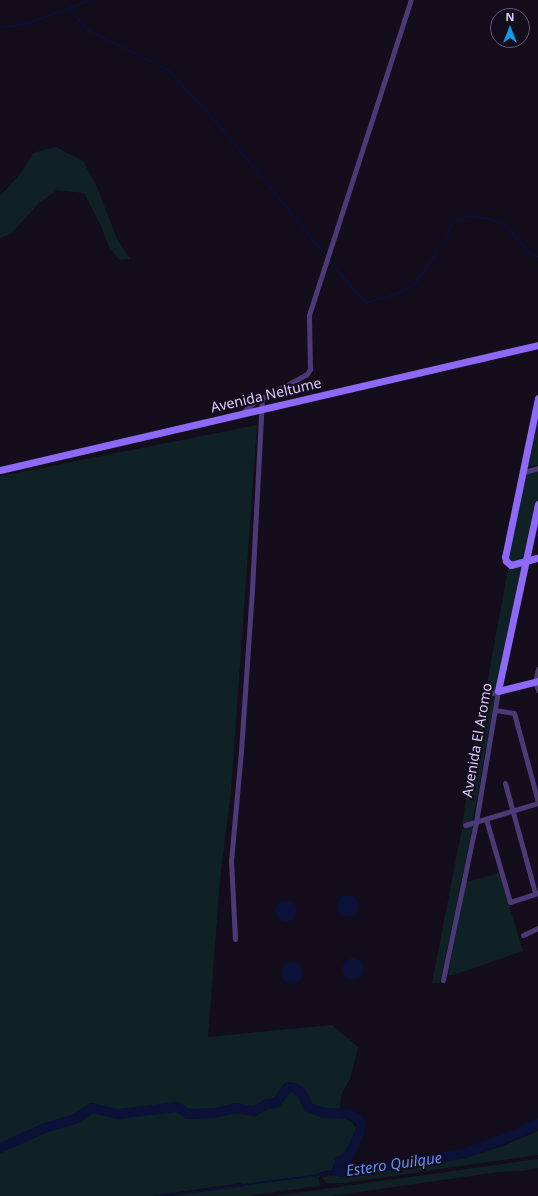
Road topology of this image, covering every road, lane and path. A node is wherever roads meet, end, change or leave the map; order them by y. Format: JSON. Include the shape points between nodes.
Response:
{"nodes":[{"id":1,"x":411,"y":0,"type":"edge"},
{"id":2,"x":538,"y":345,"type":"edge"},
{"id":3,"x":262,"y":398,"type":"junction"},
{"id":4,"x":538,"y":398,"type":"edge"},
{"id":5,"x":262,"y":408,"type":"junction"},
{"id":6,"x":243,"y":412,"type":"junction"},
{"id":7,"x":538,"y":468,"type":"edge"},
{"id":8,"x":0,"y":470,"type":"edge"},
{"id":9,"x":524,"y":472,"type":"junction"},
{"id":10,"x":538,"y":504,"type":"edge"},
{"id":11,"x":538,"y":558,"type":"edge"},
{"id":12,"x":526,"y":561,"type":"junction"},
{"id":13,"x":538,"y":669,"type":"edge"},
{"id":14,"x":537,"y":681,"type":"edge"},
{"id":15,"x":538,"y":690,"type":"edge"},
{"id":16,"x":498,"y":691,"type":"junction"},
{"id":17,"x":485,"y":696,"type":"dead end"},
{"id":18,"x":495,"y":710,"type":"junction"},
{"id":19,"x":504,"y":783,"type":"dead end"},
{"id":20,"x":538,"y":803,"type":"edge"},
{"id":21,"x":511,"y":811,"type":"junction"},
{"id":22,"x":486,"y":819,"type":"junction"},
{"id":23,"x":476,"y":822,"type":"junction"},
{"id":24,"x":465,"y":825,"type":"dead end"},
{"id":25,"x":537,"y":893,"type":"edge"},
{"id":26,"x":538,"y":928,"type":"edge"},
{"id":27,"x":523,"y":935,"type":"dead end"},
{"id":28,"x":235,"y":939,"type":"dead end"},
{"id":29,"x":443,"y":980,"type":"dead end"}],
"edges":[{"from":1,"to":3,"type":"street","via":[[309,315],[310,369],[304,377]]},
{"from":2,"to":5,"type":"street","name":"Avenida Neltume"},
{"from":3,"to":5,"type":"street"},
{"from":3,"to":6,"type":"street"},
{"from":4,"to":9,"type":"street"},
{"from":5,"to":6,"type":"street","name":"Avenida Neltume"},
{"from":5,"to":28,"type":"street","via":[[252,597],[231,861]]},
{"from":6,"to":8,"type":"street","name":"Avenida Neltume"},
{"from":7,"to":9,"type":"street"},
{"from":9,"to":12,"type":"street","via":[[505,557],[507,563]]},
{"from":10,"to":12,"type":"street","name":"Avenida El Aromo"},
{"from":11,"to":12,"type":"street"},
{"from":12,"to":16,"type":"street","name":"Avenida El Aromo"},
{"from":13,"to":14,"type":"street"},
{"from":14,"to":15,"type":"street"},
{"from":14,"to":16,"type":"street"},
{"from":16,"to":17,"type":"street"},
{"from":16,"to":18,"type":"street","name":"Avenida El Aromo"},
{"from":18,"to":20,"type":"street","via":[[514,713]]},
{"from":18,"to":23,"type":"street","name":"Avenida El Aromo"},
{"from":19,"to":21,"type":"street"},
{"from":20,"to":21,"type":"street"},
{"from":21,"to":22,"type":"street"},
{"from":21,"to":25,"type":"street"},
{"from":22,"to":23,"type":"street"},
{"from":22,"to":25,"type":"street","via":[[510,902]]},
{"from":23,"to":24,"type":"street"},
{"from":23,"to":29,"type":"street","name":"Avenida El Aromo"},
{"from":26,"to":27,"type":"street"}]}
